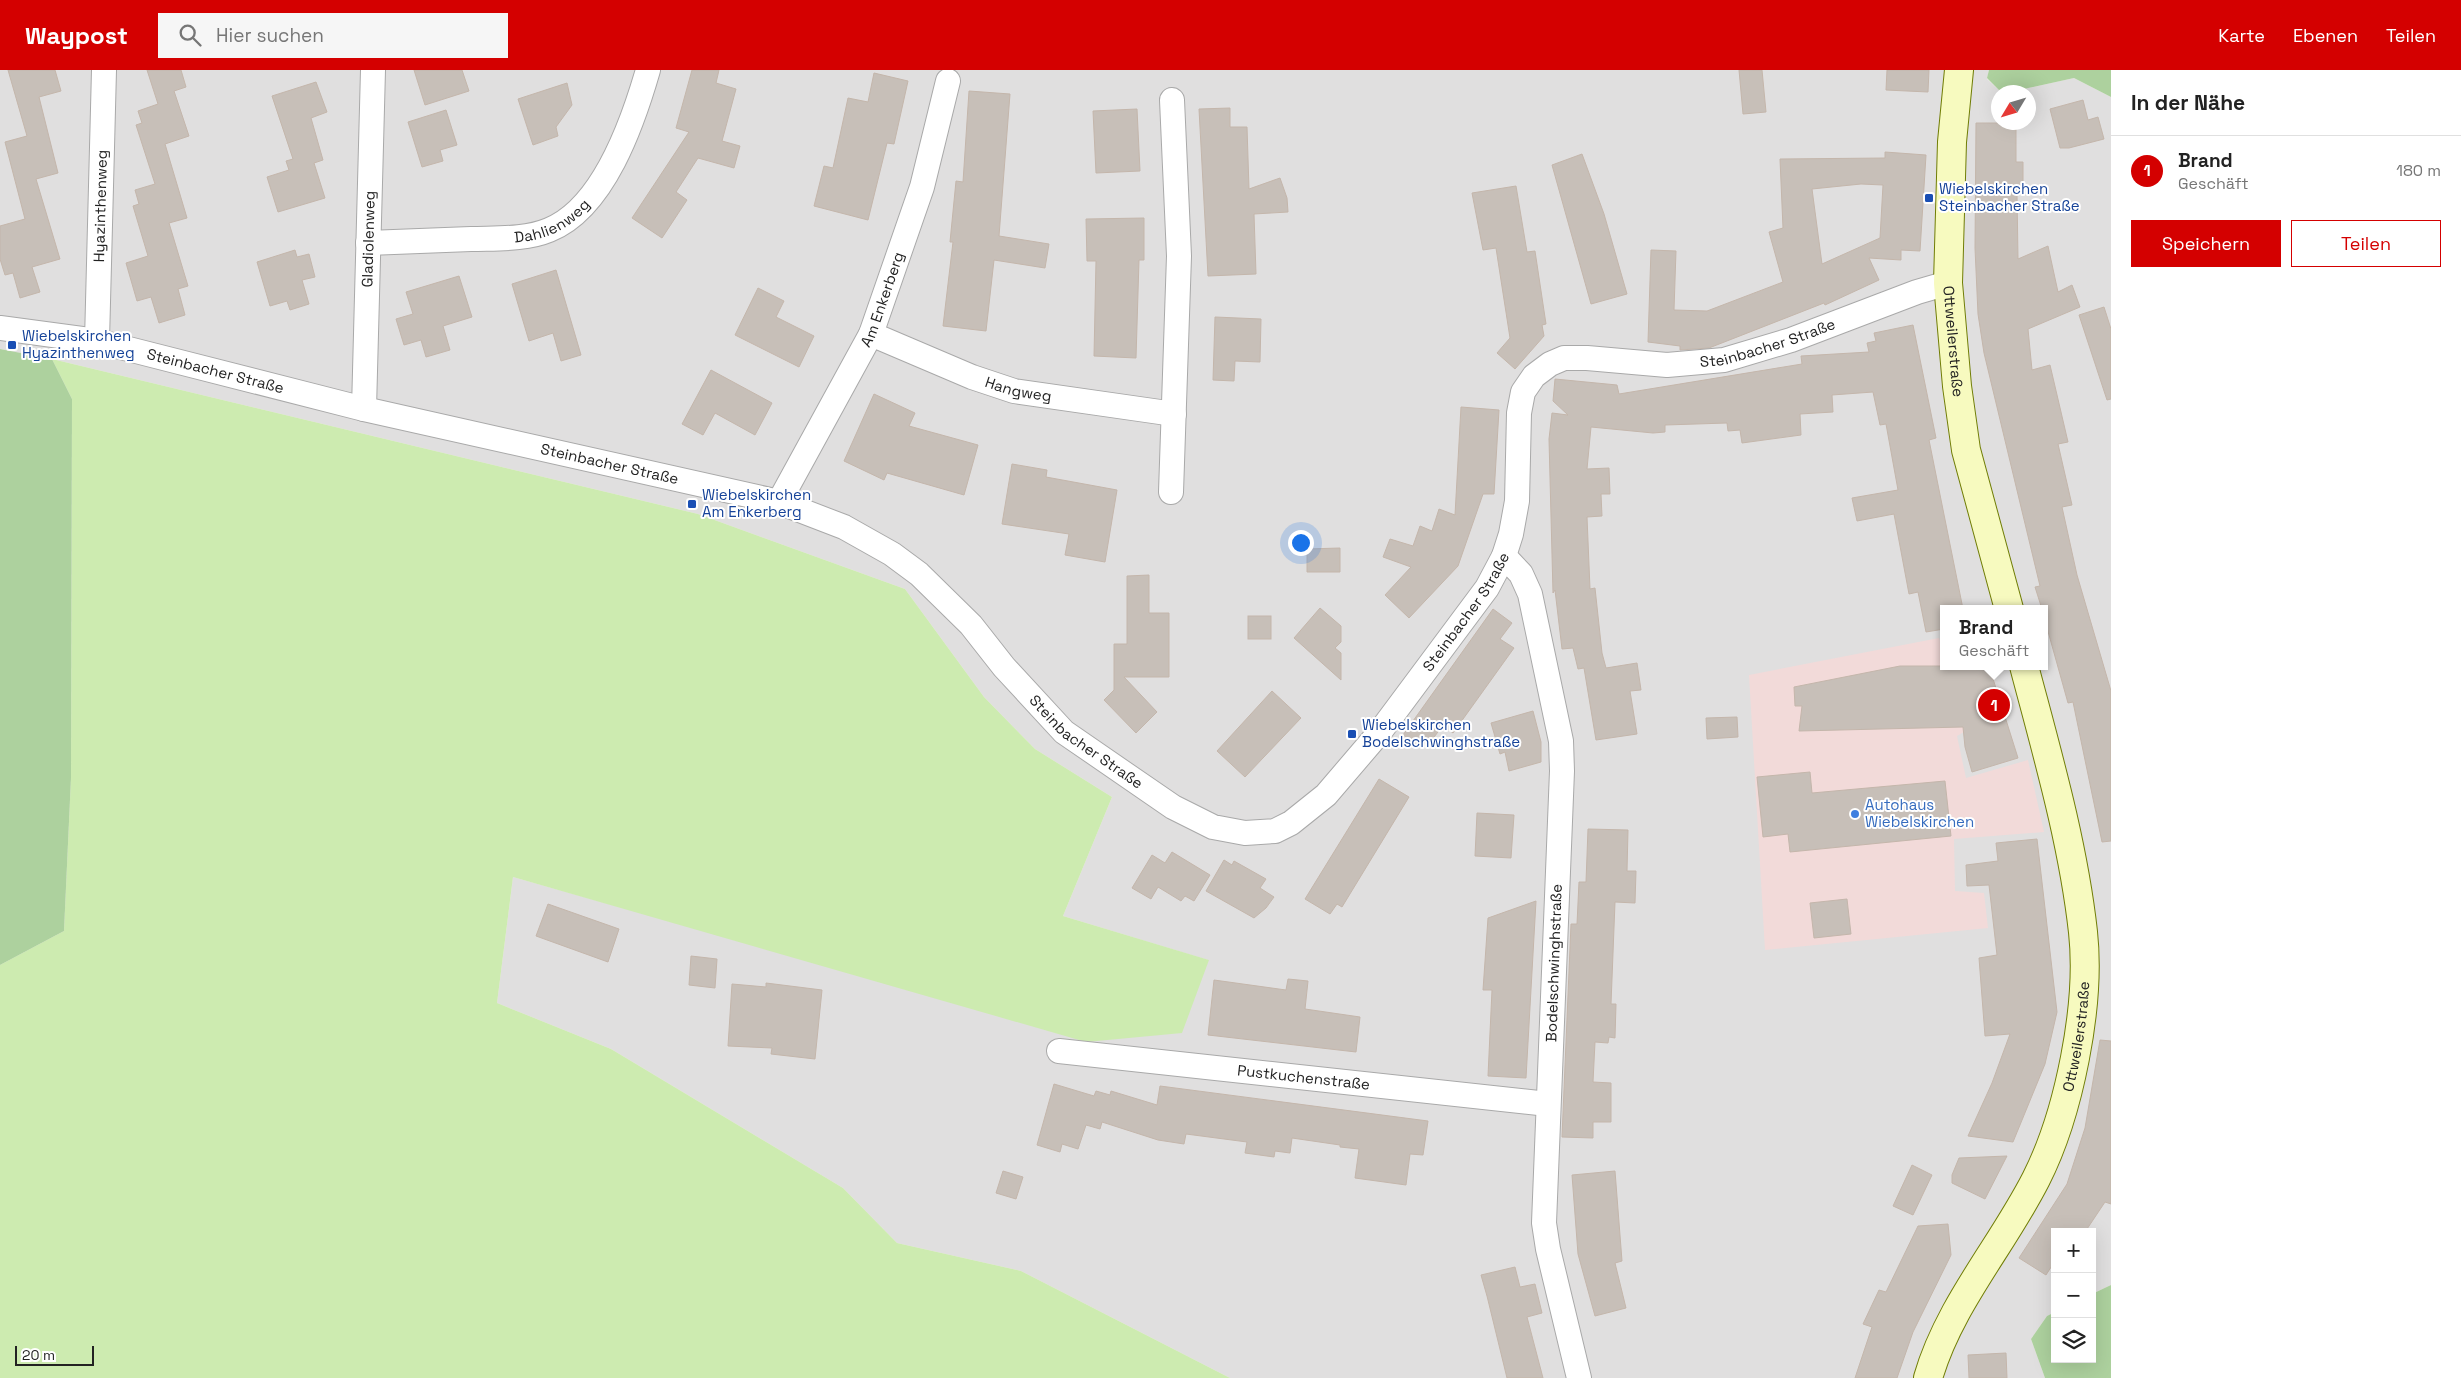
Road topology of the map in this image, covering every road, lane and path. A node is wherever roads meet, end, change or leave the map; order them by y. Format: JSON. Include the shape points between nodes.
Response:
{"nodes":[{"id":1,"x":104,"y":70,"type":"edge"},
{"id":2,"x":373,"y":70,"type":"edge"},
{"id":3,"x":648,"y":70,"type":"edge"},
{"id":4,"x":1959,"y":70,"type":"edge"},
{"id":5,"x":948,"y":81,"type":"dead end"},
{"id":6,"x":1172,"y":100,"type":"dead end"},
{"id":7,"x":368,"y":243,"type":"junction"},
{"id":8,"x":1948,"y":283,"type":"junction"},
{"id":9,"x":0,"y":328,"type":"edge"},
{"id":10,"x":871,"y":334,"type":"junction"},
{"id":11,"x":97,"y":341,"type":"junction"},
{"id":12,"x":364,"y":409,"type":"junction"},
{"id":13,"x":1174,"y":414,"type":"junction"},
{"id":14,"x":1171,"y":492,"type":"dead end"},
{"id":15,"x":779,"y":502,"type":"junction"},
{"id":16,"x":1504,"y":556,"type":"junction"},
{"id":17,"x":2008,"y":605,"type":"edge"},
{"id":18,"x":2025,"y":670,"type":"edge"},
{"id":19,"x":1059,"y":1050,"type":"dead end"},
{"id":20,"x":1548,"y":1104,"type":"junction"},
{"id":21,"x":1579,"y":1378,"type":"edge"},
{"id":22,"x":1928,"y":1378,"type":"edge"}],
"edges":[{"from":1,"to":11,"type":"street","name":"Hyazinthenweg"},
{"from":2,"to":7,"type":"street","name":"Gladiolenweg"},
{"from":3,"to":7,"type":"street","name":"Dahlienweg","via":[[626,139],[602,182],[579,209],[551,229],[508,238]]},
{"from":4,"to":8,"type":"main road","name":"Ottweilerstraße","via":[[1953,120]]},
{"from":5,"to":10,"type":"street","name":"Am Enkerberg","via":[[922,187]]},
{"from":6,"to":13,"type":"street","via":[[1179,256]]},
{"from":7,"to":12,"type":"street","name":"Gladiolenweg"},
{"from":8,"to":16,"type":"street","name":"Steinbacher Straße","via":[[1791,340],[1724,360],[1667,365],[1564,358],[1550,364],[1534,376],[1523,392],[1519,413],[1516,501]]},
{"from":8,"to":17,"type":"main road","name":"Ottweilerstraße","via":[[1966,450]]},
{"from":9,"to":11,"type":"street","name":"Steinbacher Straße"},
{"from":10,"to":13,"type":"street","name":"Hangweg","via":[[964,374],[1014,391]]},
{"from":10,"to":15,"type":"street","name":"Am Enkerberg"},
{"from":11,"to":12,"type":"street","name":"Steinbacher Straße"},
{"from":12,"to":15,"type":"street","name":"Steinbacher Straße"},
{"from":13,"to":14,"type":"street"},
{"from":15,"to":16,"type":"street","name":"Steinbacher Straße","via":[[844,527],[892,554],[920,574],[971,625],[1004,668],[1064,732],[1173,808],[1213,827],[1245,833],[1275,831],[1326,796],[1379,733],[1487,588]]},
{"from":16,"to":20,"type":"street","name":"Bodelschwinghstraße","via":[[1520,574],[1530,594],[1561,741]]},
{"from":18,"to":22,"type":"main road","name":"Ottweilerstraße","via":[[2051,766],[2072,864],[2083,934],[2081,1021],[2065,1099],[2037,1177],[1960,1306],[1934,1356]]},
{"from":19,"to":20,"type":"street","name":"Pustkuchenstraße"},
{"from":20,"to":21,"type":"street","name":"Bodelschwinghstraße","via":[[1544,1223]]}]}
